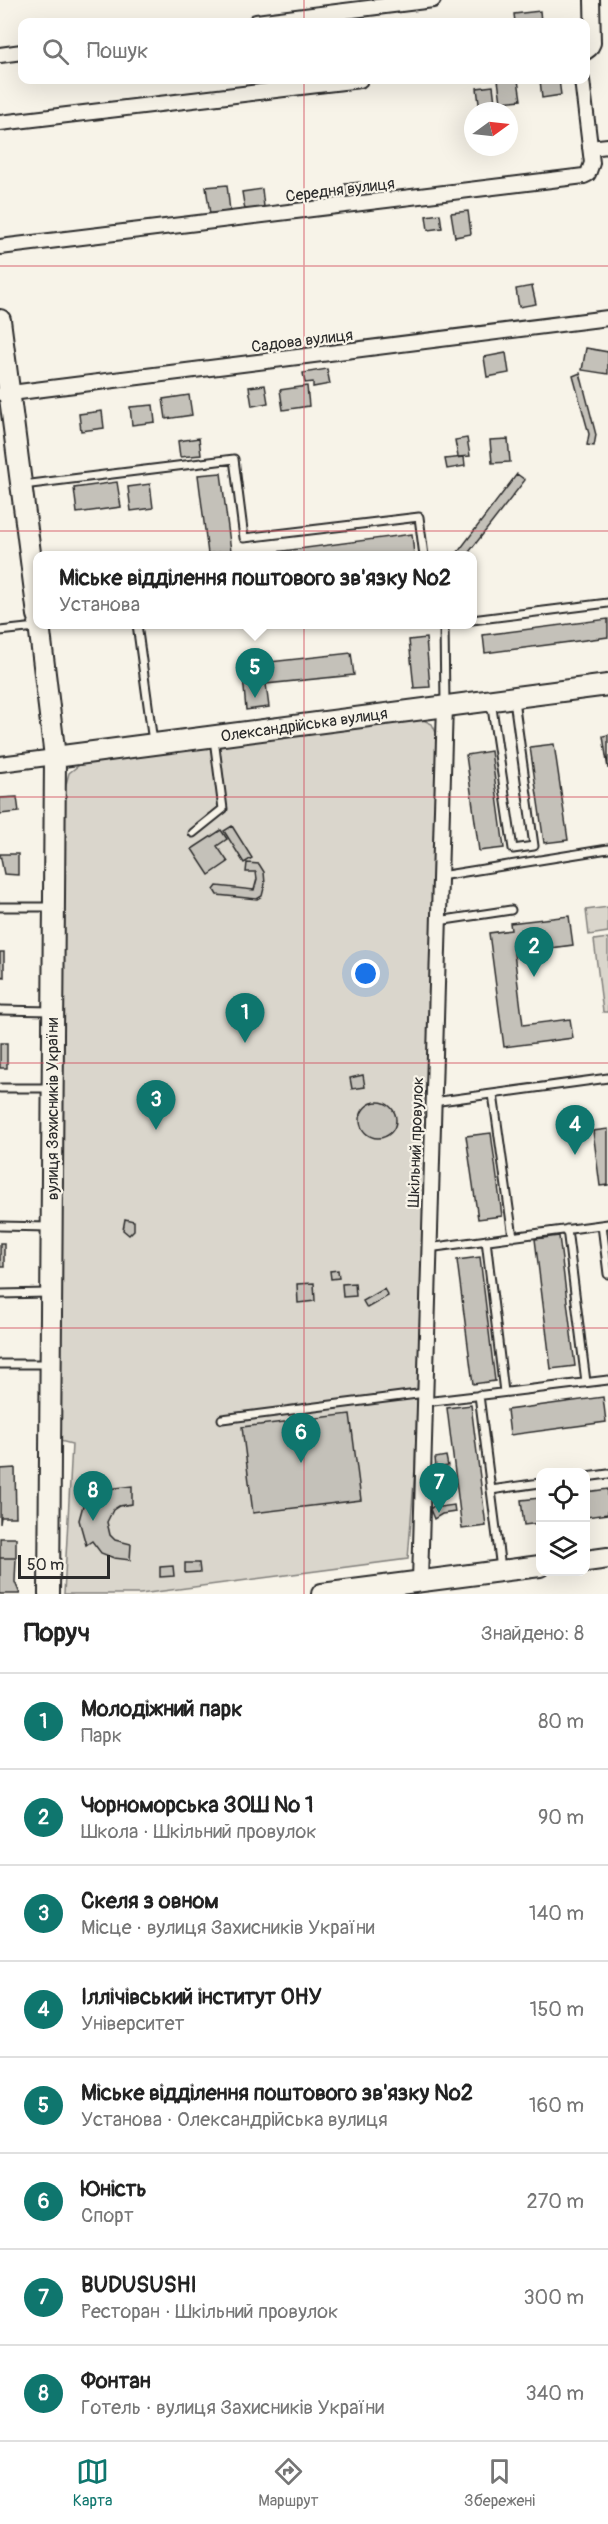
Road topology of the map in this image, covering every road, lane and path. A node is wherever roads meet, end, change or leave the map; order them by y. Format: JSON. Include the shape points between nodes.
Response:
{"nodes":[{"id":1,"x":433,"y":0,"type":"edge"},
{"id":2,"x":592,"y":0,"type":"edge"},
{"id":3,"x":288,"y":18,"type":"edge"},
{"id":4,"x":590,"y":49,"type":"edge"},
{"id":5,"x":18,"y":53,"type":"edge"},
{"id":6,"x":0,"y":55,"type":"edge"},
{"id":7,"x":327,"y":84,"type":"edge"},
{"id":8,"x":582,"y":84,"type":"edge"},
{"id":9,"x":0,"y":123,"type":"edge"},
{"id":10,"x":608,"y":146,"type":"edge"},
{"id":11,"x":590,"y":148,"type":"junction"},
{"id":12,"x":0,"y":247,"type":"edge"},
{"id":13,"x":608,"y":318,"type":"edge"},
{"id":14,"x":0,"y":320,"type":"edge"},
{"id":15,"x":5,"y":394,"type":"edge"},
{"id":16,"x":22,"y":485,"type":"junction"},
{"id":17,"x":423,"y":551,"type":"edge"},
{"id":18,"x":33,"y":579,"type":"edge"},
{"id":19,"x":608,"y":603,"type":"edge"},
{"id":20,"x":477,"y":619,"type":"edge"},
{"id":21,"x":33,"y":623,"type":"edge"},
{"id":22,"x":39,"y":629,"type":"edge"},
{"id":23,"x":138,"y":629,"type":"edge"},
{"id":24,"x":444,"y":629,"type":"edge"},
{"id":25,"x":0,"y":631,"type":"edge"},
{"id":26,"x":608,"y":685,"type":"edge"},
{"id":27,"x":513,"y":696,"type":"junction"},
{"id":28,"x":490,"y":699,"type":"junction"},
{"id":29,"x":446,"y":704,"type":"junction"},
{"id":30,"x":214,"y":736,"type":"junction"},
{"id":31,"x":153,"y":744,"type":"junction"},
{"id":32,"x":55,"y":757,"type":"junction"},
{"id":33,"x":0,"y":764,"type":"edge"},
{"id":34,"x":193,"y":833,"type":"dead end"},
{"id":35,"x":608,"y":849,"type":"edge"},
{"id":36,"x":440,"y":876,"type":"junction"},
{"id":37,"x":0,"y":907,"type":"edge"},
{"id":38,"x":54,"y":907,"type":"junction"},
{"id":39,"x":511,"y":910,"type":"dead end"},
{"id":40,"x":438,"y":921,"type":"junction"},
{"id":41,"x":0,"y":1010,"type":"edge"},
{"id":42,"x":53,"y":1011,"type":"junction"},
{"id":43,"x":608,"y":1078,"type":"edge"},
{"id":44,"x":0,"y":1088,"type":"edge"},
{"id":45,"x":52,"y":1088,"type":"junction"},
{"id":46,"x":493,"y":1094,"type":"junction"},
{"id":47,"x":433,"y":1102,"type":"junction"},
{"id":48,"x":605,"y":1224,"type":"edge"},
{"id":49,"x":0,"y":1226,"type":"edge"},
{"id":50,"x":52,"y":1227,"type":"junction"},
{"id":51,"x":567,"y":1229,"type":"junction"},
{"id":52,"x":513,"y":1236,"type":"junction"},
{"id":53,"x":486,"y":1240,"type":"junction"},
{"id":54,"x":428,"y":1248,"type":"junction"},
{"id":55,"x":608,"y":1274,"type":"edge"},
{"id":56,"x":51,"y":1293,"type":"junction"},
{"id":57,"x":0,"y":1294,"type":"edge"},
{"id":58,"x":0,"y":1364,"type":"edge"},
{"id":59,"x":50,"y":1364,"type":"junction"},
{"id":60,"x":608,"y":1380,"type":"edge"},
{"id":61,"x":586,"y":1382,"type":"junction"},
{"id":62,"x":504,"y":1392,"type":"junction"},
{"id":63,"x":479,"y":1395,"type":"junction"},
{"id":64,"x":425,"y":1398,"type":"junction"},
{"id":65,"x":222,"y":1419,"type":"dead end"},
{"id":66,"x":608,"y":1474,"type":"edge"},
{"id":67,"x":590,"y":1476,"type":"edge"},
{"id":68,"x":536,"y":1484,"type":"edge"},
{"id":69,"x":491,"y":1490,"type":"junction"},
{"id":70,"x":608,"y":1558,"type":"edge"},
{"id":71,"x":590,"y":1560,"type":"edge"},
{"id":72,"x":536,"y":1567,"type":"edge"},
{"id":73,"x":501,"y":1571,"type":"junction"},
{"id":74,"x":420,"y":1581,"type":"junction"},
{"id":75,"x":49,"y":1594,"type":"edge"},
{"id":76,"x":322,"y":1594,"type":"edge"}],
"edges":[{"from":1,"to":3,"type":"street"},
{"from":2,"to":4,"type":"street"},
{"from":5,"to":6,"type":"street"},
{"from":7,"to":9,"type":"street"},
{"from":8,"to":11,"type":"street","name":"Середня вулиця"},
{"from":10,"to":11,"type":"street"},
{"from":11,"to":12,"type":"street","name":"Середня вулиця","via":[[591,170],[579,177]]},
{"from":13,"to":15,"type":"street","name":"Садова вулиця"},
{"from":14,"to":15,"type":"main road","name":"вулиця Захисників України"},
{"from":15,"to":16,"type":"main road","name":"вулиця Захисників України"},
{"from":16,"to":17,"type":"lane","via":[[234,459],[244,538],[419,517]]},
{"from":16,"to":18,"type":"main road","name":"вулиця Захисників України"},
{"from":19,"to":20,"type":"lane"},
{"from":21,"to":25,"type":"lane"},
{"from":22,"to":32,"type":"main road","name":"вулиця Захисників України"},
{"from":23,"to":31,"type":"lane"},
{"from":24,"to":29,"type":"lane"},
{"from":26,"to":27,"type":"main road","name":"Олександрійська вулиця"},
{"from":27,"to":28,"type":"main road","name":"Олександрійська вулиця"},
{"from":27,"to":28,"type":"lane","via":[[534,846],[513,849]]},
{"from":28,"to":29,"type":"main road","name":"Олександрійська вулиця"},
{"from":29,"to":30,"type":"main road","name":"Олександрійська вулиця"},
{"from":29,"to":36,"type":"street","name":"Шкільний провулок"},
{"from":30,"to":31,"type":"main road","name":"Олександрійська вулиця"},
{"from":30,"to":34,"type":"lane","via":[[223,809]]},
{"from":31,"to":32,"type":"main road","name":"Олександрійська вулиця"},
{"from":32,"to":33,"type":"street","name":"Олександрійська вулиця"},
{"from":32,"to":38,"type":"main road","name":"вулиця Захисників України"},
{"from":35,"to":36,"type":"lane"},
{"from":36,"to":40,"type":"street","name":"Шкільний провулок"},
{"from":37,"to":38,"type":"lane"},
{"from":38,"to":42,"type":"main road","name":"вулиця Захисників України"},
{"from":39,"to":40,"type":"lane"},
{"from":40,"to":47,"type":"street","name":"Шкільний провулок"},
{"from":41,"to":42,"type":"lane"},
{"from":42,"to":45,"type":"main road","name":"вулиця Захисників України"},
{"from":43,"to":46,"type":"lane"},
{"from":44,"to":45,"type":"lane"},
{"from":45,"to":50,"type":"main road","name":"вулиця Захисників України"},
{"from":46,"to":47,"type":"lane"},
{"from":46,"to":52,"type":"lane"},
{"from":47,"to":54,"type":"street","name":"Шкільний провулок"},
{"from":48,"to":51,"type":"lane"},
{"from":48,"to":55,"type":"lane"},
{"from":49,"to":50,"type":"lane"},
{"from":50,"to":56,"type":"main road","name":"вулиця Захисників України"},
{"from":51,"to":52,"type":"lane"},
{"from":51,"to":61,"type":"lane"},
{"from":52,"to":53,"type":"lane"},
{"from":53,"to":54,"type":"lane"},
{"from":53,"to":62,"type":"lane"},
{"from":54,"to":64,"type":"street","name":"Шкільний провулок"},
{"from":56,"to":57,"type":"lane"},
{"from":56,"to":59,"type":"main road","name":"вулиця Захисників України"},
{"from":58,"to":59,"type":"lane"},
{"from":59,"to":75,"type":"main road","name":"вулиця Захисників України"},
{"from":60,"to":61,"type":"lane"},
{"from":61,"to":62,"type":"lane"},
{"from":62,"to":63,"type":"lane"},
{"from":63,"to":64,"type":"lane"},
{"from":63,"to":69,"type":"lane"},
{"from":64,"to":65,"type":"lane"},
{"from":64,"to":74,"type":"street","name":"Шкільний провулок"},
{"from":66,"to":67,"type":"lane"},
{"from":68,"to":69,"type":"lane"},
{"from":69,"to":73,"type":"lane"},
{"from":70,"to":71,"type":"main road"},
{"from":72,"to":73,"type":"main road"},
{"from":73,"to":74,"type":"main road"},
{"from":74,"to":76,"type":"main road"}]}
